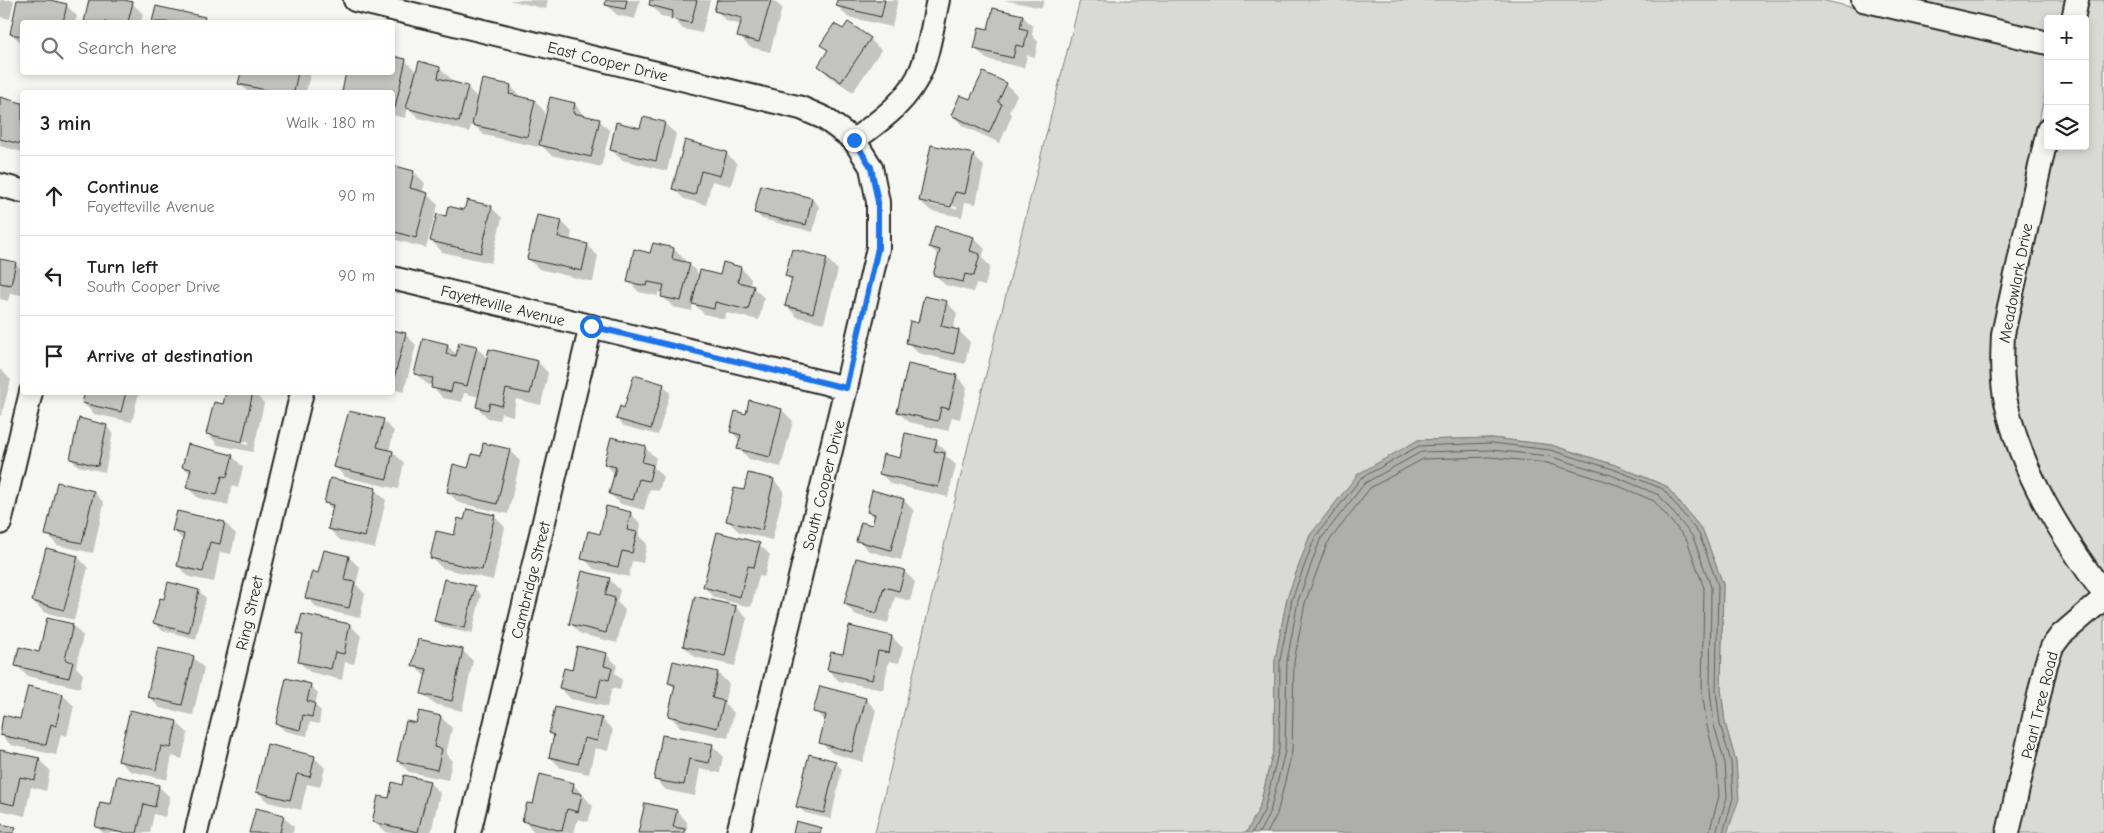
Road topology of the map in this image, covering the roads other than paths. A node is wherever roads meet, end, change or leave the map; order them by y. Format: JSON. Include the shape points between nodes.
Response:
{"nodes":[{"id":1,"x":355,"y":0,"type":"edge"},
{"id":2,"x":938,"y":0,"type":"edge"},
{"id":3,"x":1863,"y":0,"type":"edge"},
{"id":4,"x":2077,"y":0,"type":"edge"},
{"id":5,"x":431,"y":9,"type":"edge"},
{"id":6,"x":2074,"y":15,"type":"edge"},
{"id":7,"x":2044,"y":42,"type":"edge"},
{"id":8,"x":854,"y":140,"type":"junction"},
{"id":9,"x":2044,"y":148,"type":"edge"},
{"id":10,"x":0,"y":185,"type":"edge"},
{"id":11,"x":20,"y":190,"type":"edge"},
{"id":12,"x":395,"y":279,"type":"edge"},
{"id":13,"x":591,"y":326,"type":"junction"},
{"id":14,"x":846,"y":388,"type":"junction"},
{"id":15,"x":30,"y":395,"type":"edge"},
{"id":16,"x":301,"y":395,"type":"edge"},
{"id":17,"x":7,"y":460,"type":"edge"},
{"id":18,"x":0,"y":523,"type":"edge"},
{"id":19,"x":2104,"y":594,"type":"edge"},
{"id":20,"x":2104,"y":598,"type":"edge"},
{"id":21,"x":196,"y":833,"type":"edge"},
{"id":22,"x":469,"y":833,"type":"edge"},
{"id":23,"x":738,"y":833,"type":"edge"},
{"id":24,"x":2008,"y":833,"type":"edge"}],
"edges":[{"from":1,"to":5,"type":"street","name":"East Cooper Drive"},
{"from":2,"to":8,"type":"street","via":[[922,69],[886,117]]},
{"from":3,"to":7,"type":"street"},
{"from":4,"to":6,"type":"street"},
{"from":5,"to":8,"type":"street","name":"East Cooper Drive","via":[[801,108],[824,118]]},
{"from":8,"to":14,"type":"street","name":"South Cooper Drive","via":[[871,167],[878,202],[878,248]]},
{"from":9,"to":19,"type":"street","name":"Meadowlark Drive","via":[[2002,334],[2006,401],[2021,451],[2043,499],[2068,544]]},
{"from":10,"to":11,"type":"street"},
{"from":12,"to":13,"type":"street","name":"Fayetteville Avenue"},
{"from":13,"to":14,"type":"street","name":"Fayetteville Avenue"},
{"from":13,"to":22,"type":"street","name":"Cambridge Street"},
{"from":14,"to":23,"type":"street","name":"South Cooper Drive"},
{"from":15,"to":17,"type":"street"},
{"from":16,"to":21,"type":"street","name":"Ring Street"},
{"from":17,"to":18,"type":"street"},
{"from":20,"to":24,"type":"street","name":"Pearl Tree Road","via":[[2061,635],[2052,647]]}]}
